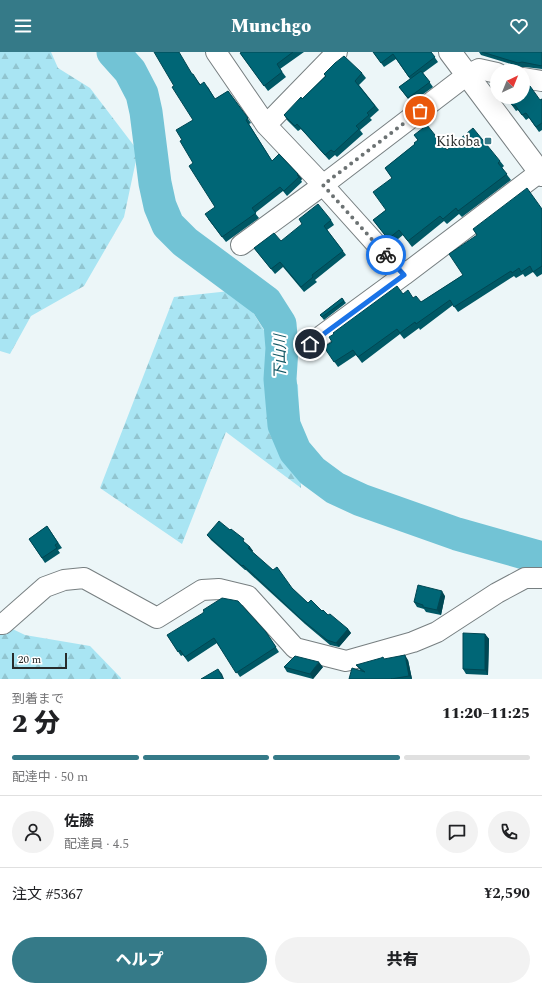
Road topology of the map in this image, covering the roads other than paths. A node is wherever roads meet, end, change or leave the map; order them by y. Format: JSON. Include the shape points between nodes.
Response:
{"nodes":[{"id":1,"x":216,"y":52,"type":"edge"},
{"id":2,"x":337,"y":52,"type":"edge"},
{"id":3,"x":450,"y":52,"type":"edge"},
{"id":4,"x":490,"y":71,"type":"edge"},
{"id":5,"x":467,"y":75,"type":"junction"},
{"id":6,"x":530,"y":79,"type":"edge"},
{"id":7,"x":542,"y":81,"type":"edge"},
{"id":8,"x":266,"y":125,"type":"junction"},
{"id":9,"x":541,"y":173,"type":"edge"},
{"id":10,"x":323,"y":185,"type":"junction"},
{"id":11,"x":241,"y":245,"type":"dead end"},
{"id":12,"x":404,"y":275,"type":"junction"},
{"id":13,"x":310,"y":344,"type":"dead end"},
{"id":14,"x":542,"y":578,"type":"edge"},
{"id":15,"x":0,"y":624,"type":"edge"}],
"edges":[{"from":1,"to":8,"type":"street"},
{"from":2,"to":8,"type":"street"},
{"from":3,"to":5,"type":"main road"},
{"from":4,"to":5,"type":"street","via":[[479,69]]},
{"from":5,"to":9,"type":"main road"},
{"from":5,"to":10,"type":"street"},
{"from":6,"to":7,"type":"street"},
{"from":8,"to":10,"type":"street"},
{"from":9,"to":12,"type":"street"},
{"from":10,"to":11,"type":"street"},
{"from":10,"to":12,"type":"street"},
{"from":12,"to":13,"type":"street"},
{"from":14,"to":15,"type":"street","via":[[525,578],[437,632],[413,642],[346,661],[295,648],[248,596],[219,589],[202,590],[157,618],[84,578],[64,580],[45,587]]}]}
